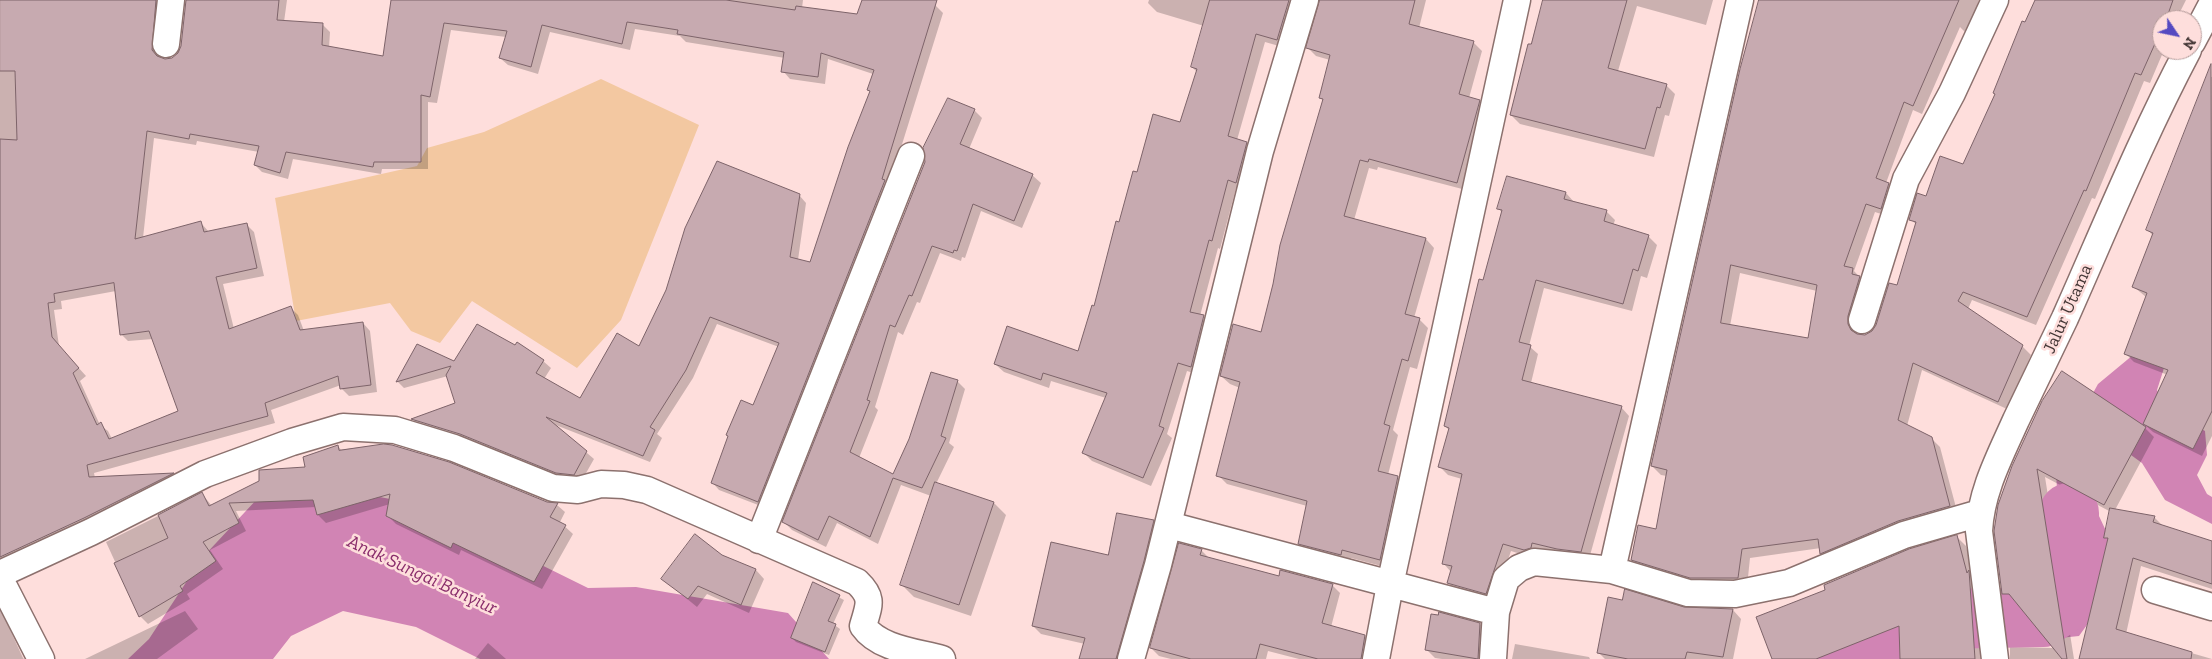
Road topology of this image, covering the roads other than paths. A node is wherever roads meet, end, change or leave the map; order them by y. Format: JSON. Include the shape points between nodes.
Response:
{"nodes":[{"id":1,"x":172,"y":0,"type":"edge"},
{"id":2,"x":1305,"y":0,"type":"edge"},
{"id":3,"x":1518,"y":0,"type":"edge"},
{"id":4,"x":1740,"y":0,"type":"edge"},
{"id":5,"x":1995,"y":0,"type":"edge"},
{"id":6,"x":2212,"y":4,"type":"edge"},
{"id":7,"x":2202,"y":23,"type":"edge"},
{"id":8,"x":166,"y":44,"type":"dead end"},
{"id":9,"x":2183,"y":60,"type":"edge"},
{"id":10,"x":912,"y":156,"type":"dead end"},
{"id":11,"x":1862,"y":320,"type":"dead end"},
{"id":12,"x":1980,"y":512,"type":"junction"},
{"id":13,"x":1169,"y":525,"type":"junction"},
{"id":14,"x":759,"y":540,"type":"junction"},
{"id":15,"x":1612,"y":570,"type":"junction"},
{"id":16,"x":0,"y":574,"type":"edge"},
{"id":17,"x":0,"y":579,"type":"edge"},
{"id":18,"x":1390,"y":584,"type":"junction"},
{"id":19,"x":2155,"y":590,"type":"dead end"},
{"id":20,"x":2212,"y":607,"type":"edge"},
{"id":21,"x":1496,"y":612,"type":"junction"},
{"id":22,"x":41,"y":659,"type":"edge"},
{"id":23,"x":942,"y":659,"type":"edge"},
{"id":24,"x":1131,"y":659,"type":"edge"},
{"id":25,"x":1376,"y":659,"type":"edge"},
{"id":26,"x":1493,"y":659,"type":"edge"},
{"id":27,"x":1995,"y":659,"type":"edge"}],
"edges":[{"from":1,"to":8,"type":"street"},
{"from":2,"to":13,"type":"street","via":[[1260,151]]},
{"from":3,"to":18,"type":"street"},
{"from":4,"to":15,"type":"street"},
{"from":5,"to":11,"type":"street","via":[[1952,93],[1906,179]]},
{"from":6,"to":7,"type":"street"},
{"from":9,"to":12,"type":"street","name":"Jalur Utama","via":[[2158,106],[2000,454]]},
{"from":10,"to":14,"type":"street"},
{"from":12,"to":15,"type":"street","via":[[1904,535],[1789,583],[1735,594],[1688,593]]},
{"from":12,"to":27,"type":"street","name":"Jalur Utama","via":[[1979,530]]},
{"from":13,"to":18,"type":"street"},
{"from":13,"to":24,"type":"street"},
{"from":14,"to":16,"type":"street","via":[[647,490],[601,484],[578,490],[553,488],[454,448],[394,430],[343,427],[205,474]]},
{"from":14,"to":23,"type":"street","via":[[856,582],[868,593],[870,603],[863,626],[869,634],[884,643]]},
{"from":15,"to":21,"type":"street","via":[[1534,562],[1518,568],[1506,579]]},
{"from":17,"to":22,"type":"street"},
{"from":18,"to":21,"type":"street"},
{"from":18,"to":25,"type":"street"},
{"from":19,"to":20,"type":"street"},
{"from":21,"to":26,"type":"street"}]}
